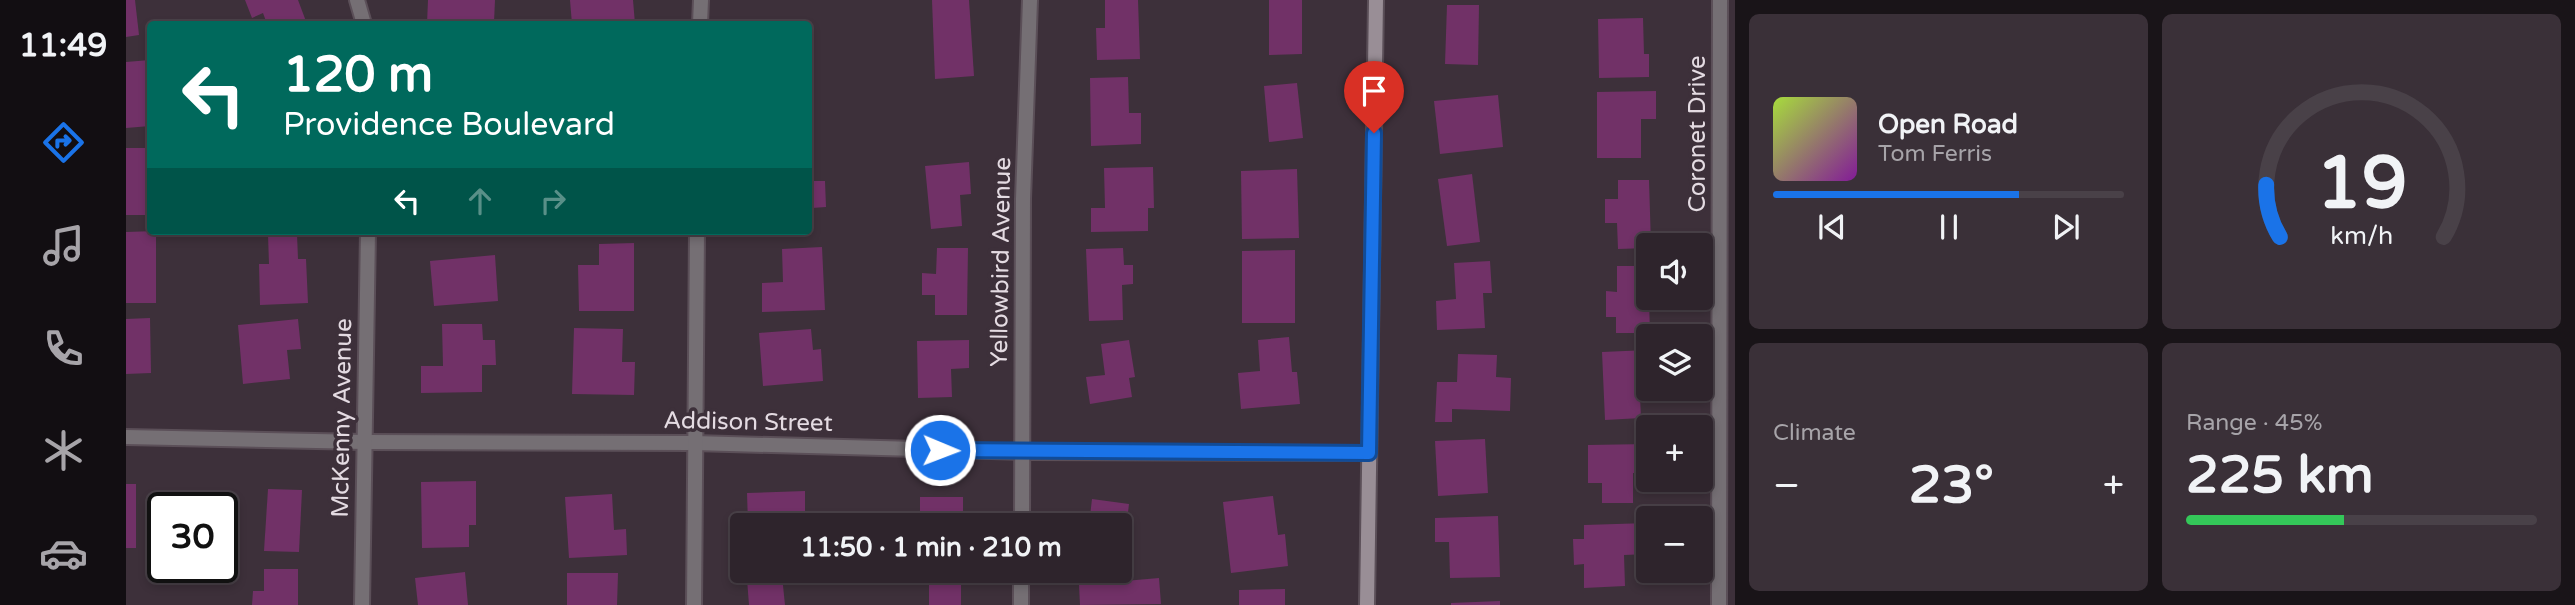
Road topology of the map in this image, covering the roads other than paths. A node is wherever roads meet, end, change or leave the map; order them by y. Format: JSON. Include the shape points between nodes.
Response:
{"nodes":[{"id":1,"x":357,"y":0,"type":"edge"},
{"id":2,"x":701,"y":0,"type":"edge"},
{"id":3,"x":1030,"y":0,"type":"edge"},
{"id":4,"x":1376,"y":0,"type":"edge"},
{"id":5,"x":1720,"y":0,"type":"edge"},
{"id":6,"x":363,"y":21,"type":"edge"},
{"id":7,"x":700,"y":21,"type":"edge"},
{"id":8,"x":368,"y":235,"type":"edge"},
{"id":9,"x":697,"y":235,"type":"edge"},
{"id":10,"x":126,"y":437,"type":"edge"},
{"id":11,"x":365,"y":442,"type":"junction"},
{"id":12,"x":694,"y":443,"type":"junction"},
{"id":13,"x":1023,"y":452,"type":"junction"},
{"id":14,"x":1369,"y":453,"type":"junction"},
{"id":15,"x":1022,"y":513,"type":"edge"},
{"id":16,"x":1021,"y":583,"type":"edge"},
{"id":17,"x":362,"y":605,"type":"edge"},
{"id":18,"x":694,"y":605,"type":"edge"},
{"id":19,"x":1021,"y":605,"type":"edge"},
{"id":20,"x":1367,"y":605,"type":"edge"},
{"id":21,"x":1719,"y":605,"type":"edge"}],
"edges":[{"from":1,"to":6,"type":"street"},
{"from":2,"to":7,"type":"street"},
{"from":3,"to":13,"type":"street","name":"Yellowbird Avenue","via":[[1023,199]]},
{"from":4,"to":14,"type":"main road"},
{"from":5,"to":21,"type":"street","name":"Coronet Drive"},
{"from":8,"to":11,"type":"street","name":"McKenny Avenue"},
{"from":9,"to":12,"type":"street"},
{"from":10,"to":11,"type":"street","name":"Addison Street"},
{"from":11,"to":12,"type":"street","name":"Addison Street"},
{"from":11,"to":17,"type":"street","name":"McKenny Avenue"},
{"from":12,"to":13,"type":"street","name":"Addison Street"},
{"from":12,"to":18,"type":"street"},
{"from":13,"to":14,"type":"street","name":"Addison Street"},
{"from":13,"to":15,"type":"street","name":"Yellowbird Avenue"},
{"from":14,"to":20,"type":"main road"},
{"from":16,"to":19,"type":"street"}]}
